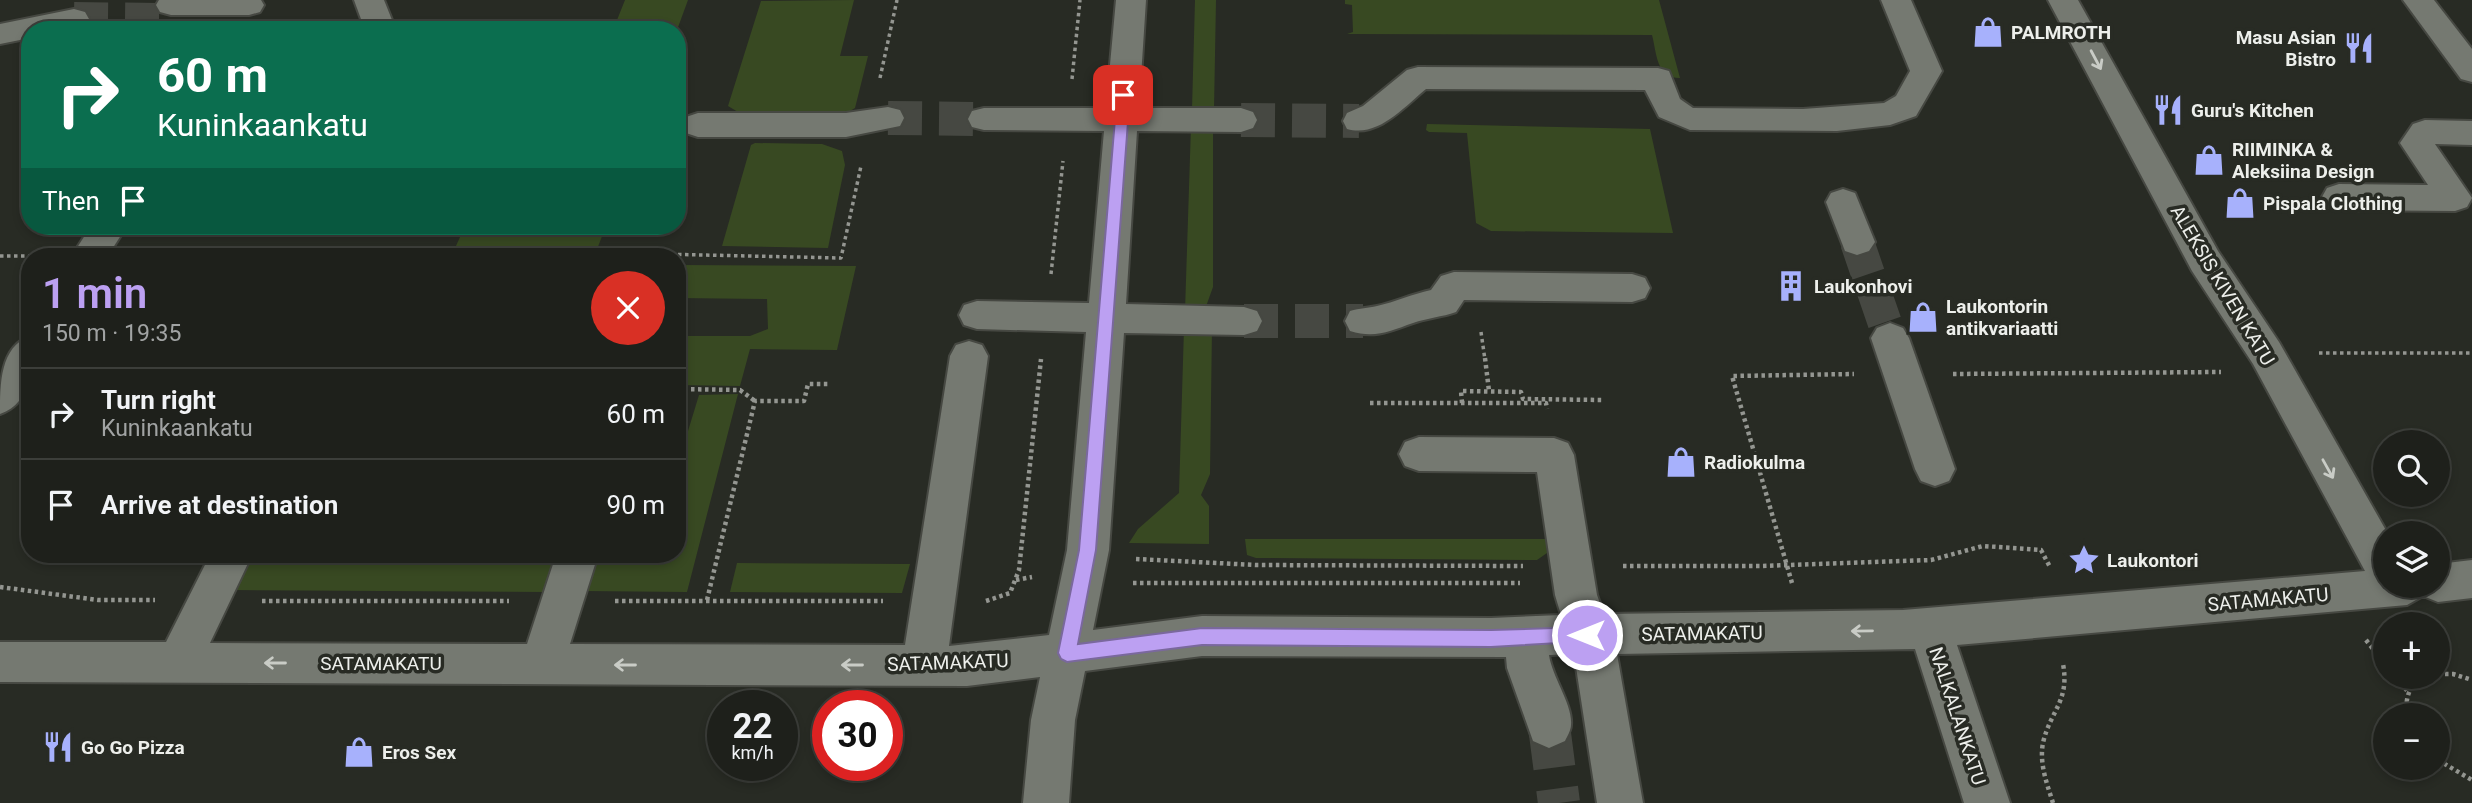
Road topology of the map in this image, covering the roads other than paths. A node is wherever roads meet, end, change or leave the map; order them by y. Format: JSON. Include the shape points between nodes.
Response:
{"nodes":[{"id":1,"x":369,"y":0,"type":"edge"},
{"id":2,"x":1131,"y":0,"type":"edge"},
{"id":3,"x":1896,"y":0,"type":"edge"},
{"id":4,"x":2063,"y":0,"type":"edge"},
{"id":5,"x":2418,"y":0,"type":"edge"},
{"id":6,"x":76,"y":8,"type":"tunnel mouth"},
{"id":7,"x":166,"y":12,"type":"tunnel mouth"},
{"id":8,"x":243,"y":14,"type":"edge"},
{"id":9,"x":39,"y":21,"type":"edge"},
{"id":10,"x":377,"y":21,"type":"edge"},
{"id":11,"x":21,"y":27,"type":"edge"},
{"id":12,"x":2,"y":34,"type":"edge"},
{"id":13,"x":2472,"y":71,"type":"edge"},
{"id":14,"x":984,"y":119,"type":"tunnel mouth"},
{"id":15,"x":1121,"y":119,"type":"junction"},
{"id":16,"x":879,"y":120,"type":"tunnel mouth"},
{"id":17,"x":1241,"y":120,"type":"tunnel mouth"},
{"id":18,"x":1359,"y":121,"type":"tunnel mouth"},
{"id":19,"x":698,"y":125,"type":"dead end"},
{"id":20,"x":2472,"y":133,"type":"edge"},
{"id":21,"x":2339,"y":197,"type":"dead end"},
{"id":22,"x":1843,"y":202,"type":"dead end"},
{"id":23,"x":1857,"y":243,"type":"tunnel mouth"},
{"id":24,"x":1632,"y":288,"type":"dead end"},
{"id":25,"x":977,"y":315,"type":"dead end"},
{"id":26,"x":1106,"y":318,"type":"junction"},
{"id":27,"x":1244,"y":321,"type":"tunnel mouth"},
{"id":28,"x":1363,"y":321,"type":"tunnel mouth"},
{"id":29,"x":1890,"y":338,"type":"tunnel mouth"},
{"id":30,"x":970,"y":356,"type":"dead end"},
{"id":31,"x":21,"y":365,"type":"edge"},
{"id":32,"x":0,"y":398,"type":"edge"},
{"id":33,"x":1419,"y":454,"type":"dead end"},
{"id":34,"x":1935,"y":469,"type":"dead end"},
{"id":35,"x":2373,"y":541,"type":"edge"},
{"id":36,"x":227,"y":563,"type":"edge"},
{"id":37,"x":574,"y":563,"type":"edge"},
{"id":38,"x":2472,"y":579,"type":"edge"},
{"id":39,"x":2450,"y":582,"type":"edge"},
{"id":40,"x":2373,"y":584,"type":"edge"},
{"id":41,"x":1930,"y":628,"type":"junction"},
{"id":42,"x":1587,"y":635,"type":"junction"},
{"id":43,"x":1525,"y":636,"type":"junction"},
{"id":44,"x":1067,"y":653,"type":"junction"},
{"id":45,"x":0,"y":662,"type":"edge"},
{"id":46,"x":179,"y":662,"type":"junction"},
{"id":47,"x":542,"y":664,"type":"junction"},
{"id":48,"x":924,"y":666,"type":"junction"},
{"id":49,"x":1549,"y":726,"type":"tunnel mouth"},
{"id":50,"x":1046,"y":803,"type":"edge"},
{"id":51,"x":1620,"y":803,"type":"edge"},
{"id":52,"x":1987,"y":803,"type":"edge"}],
"edges":[{"from":1,"to":10,"type":"street"},
{"from":2,"to":15,"type":"street"},
{"from":3,"to":18,"type":"street","via":[[1926,71],[1904,108],[1891,114],[1855,119],[1690,119],[1673,114],[1664,103],[1658,79],[1418,78],[1375,114]]},
{"from":4,"to":35,"type":"street","name":"ALEKSIS KIVEN KATU","one_way":true,"via":[[2205,261],[2266,353]]},
{"from":5,"to":13,"type":"street"},
{"from":6,"to":9,"type":"street"},
{"from":7,"to":8,"type":"street"},
{"from":11,"to":12,"type":"street"},
{"from":14,"to":15,"type":"street"},
{"from":15,"to":17,"type":"street"},
{"from":15,"to":26,"type":"street"},
{"from":16,"to":19,"type":"street","via":[[846,125]]},
{"from":20,"to":21,"type":"street","via":[[2425,132],[2417,143],[2455,198]]},
{"from":22,"to":23,"type":"street"},
{"from":24,"to":28,"type":"street","via":[[1454,286],[1443,302],[1380,321]]},
{"from":25,"to":26,"type":"street"},
{"from":26,"to":27,"type":"street"},
{"from":26,"to":44,"type":"street","via":[[1088,550]]},
{"from":29,"to":34,"type":"street"},
{"from":30,"to":48,"type":"street"},
{"from":31,"to":32,"type":"street"},
{"from":33,"to":42,"type":"street","via":[[1554,455],[1576,595]]},
{"from":36,"to":46,"type":"street"},
{"from":37,"to":47,"type":"street"},
{"from":38,"to":39,"type":"street"},
{"from":40,"to":41,"type":"street","name":"SATAMAKATU"},
{"from":41,"to":42,"type":"street","name":"SATAMAKATU","one_way":true},
{"from":41,"to":52,"type":"street","name":"NALKALANKATU"},
{"from":42,"to":43,"type":"street","name":"SATAMAKATU"},
{"from":42,"to":51,"type":"street","via":[[1596,655]]},
{"from":43,"to":44,"type":"street","name":"SATAMAKATU","via":[[1202,636]]},
{"from":43,"to":49,"type":"street","via":[[1529,668]]},
{"from":44,"to":48,"type":"street","name":"SATAMAKATU","via":[[967,666]]},
{"from":44,"to":50,"type":"street","via":[[1053,720]]},
{"from":45,"to":46,"type":"street","name":"SATAMAKATU"},
{"from":47,"to":46,"type":"street","name":"SATAMAKATU","one_way":true},
{"from":48,"to":47,"type":"street","name":"SATAMAKATU","one_way":true}]}
